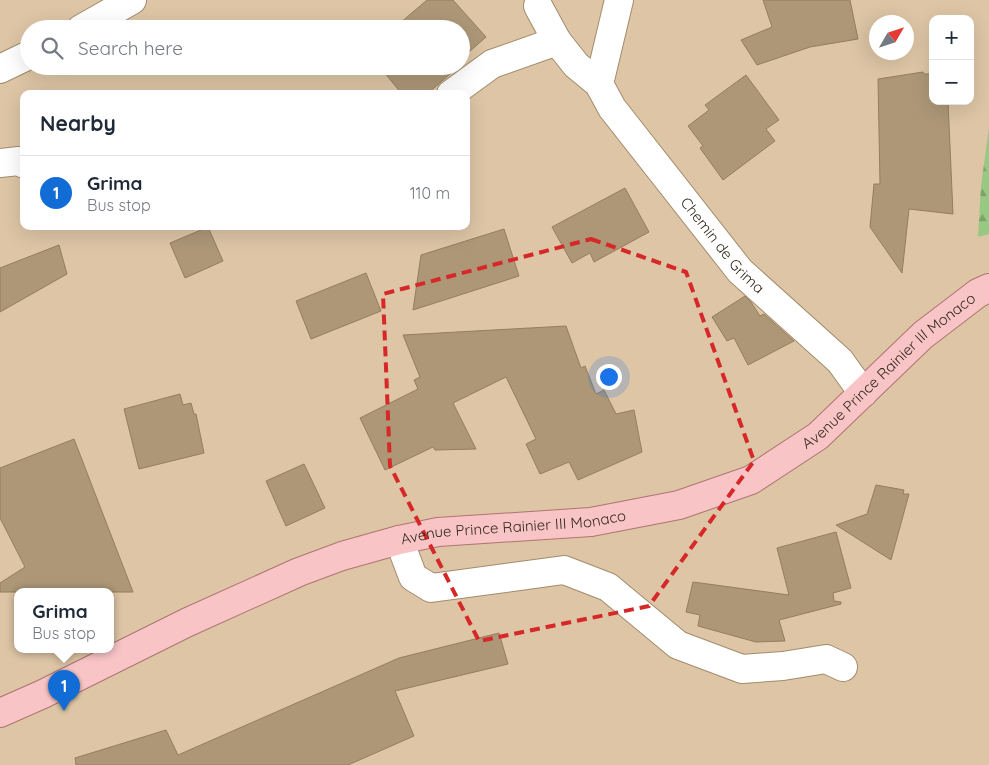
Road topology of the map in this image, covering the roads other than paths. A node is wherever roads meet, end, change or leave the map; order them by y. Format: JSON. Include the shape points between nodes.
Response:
{"nodes":[{"id":1,"x":132,"y":0,"type":"edge"},
{"id":2,"x":619,"y":0,"type":"edge"},
{"id":3,"x":538,"y":6,"type":"dead end"},
{"id":4,"x":97,"y":20,"type":"edge"},
{"id":5,"x":557,"y":41,"type":"junction"},
{"id":6,"x":20,"y":59,"type":"edge"},
{"id":7,"x":0,"y":69,"type":"edge"},
{"id":8,"x":599,"y":84,"type":"junction"},
{"id":9,"x":456,"y":90,"type":"edge"},
{"id":10,"x":20,"y":162,"type":"edge"},
{"id":11,"x":0,"y":164,"type":"edge"},
{"id":12,"x":989,"y":288,"type":"edge"},
{"id":13,"x":863,"y":393,"type":"junction"},
{"id":14,"x":399,"y":540,"type":"junction"},
{"id":15,"x":842,"y":667,"type":"dead end"},
{"id":16,"x":0,"y":713,"type":"edge"}],
"edges":[{"from":1,"to":4,"type":"lane"},
{"from":2,"to":8,"type":"lane"},
{"from":3,"to":5,"type":"lane","name":"Chemin de Grima"},
{"from":5,"to":8,"type":"lane","name":"Chemin de Grima","via":[[576,66]]},
{"from":5,"to":9,"type":"lane","via":[[492,64]]},
{"from":6,"to":7,"type":"lane"},
{"from":8,"to":13,"type":"lane","name":"Chemin de Grima","via":[[612,108],[740,271],[840,361]]},
{"from":10,"to":11,"type":"lane"},
{"from":12,"to":13,"type":"main road","name":"Avenue Prince Rainier III Monaco","via":[[923,335]]},
{"from":13,"to":14,"type":"main road","name":"Avenue Prince Rainier III Monaco","via":[[818,436],[751,480],[679,505],[591,522],[438,532]]},
{"from":14,"to":15,"type":"lane","via":[[413,576],[431,588],[564,570],[608,587],[678,644],[742,670],[826,660]]},
{"from":14,"to":16,"type":"main road","name":"Avenue Prince Rainier III Monaco","via":[[299,572]]}]}
